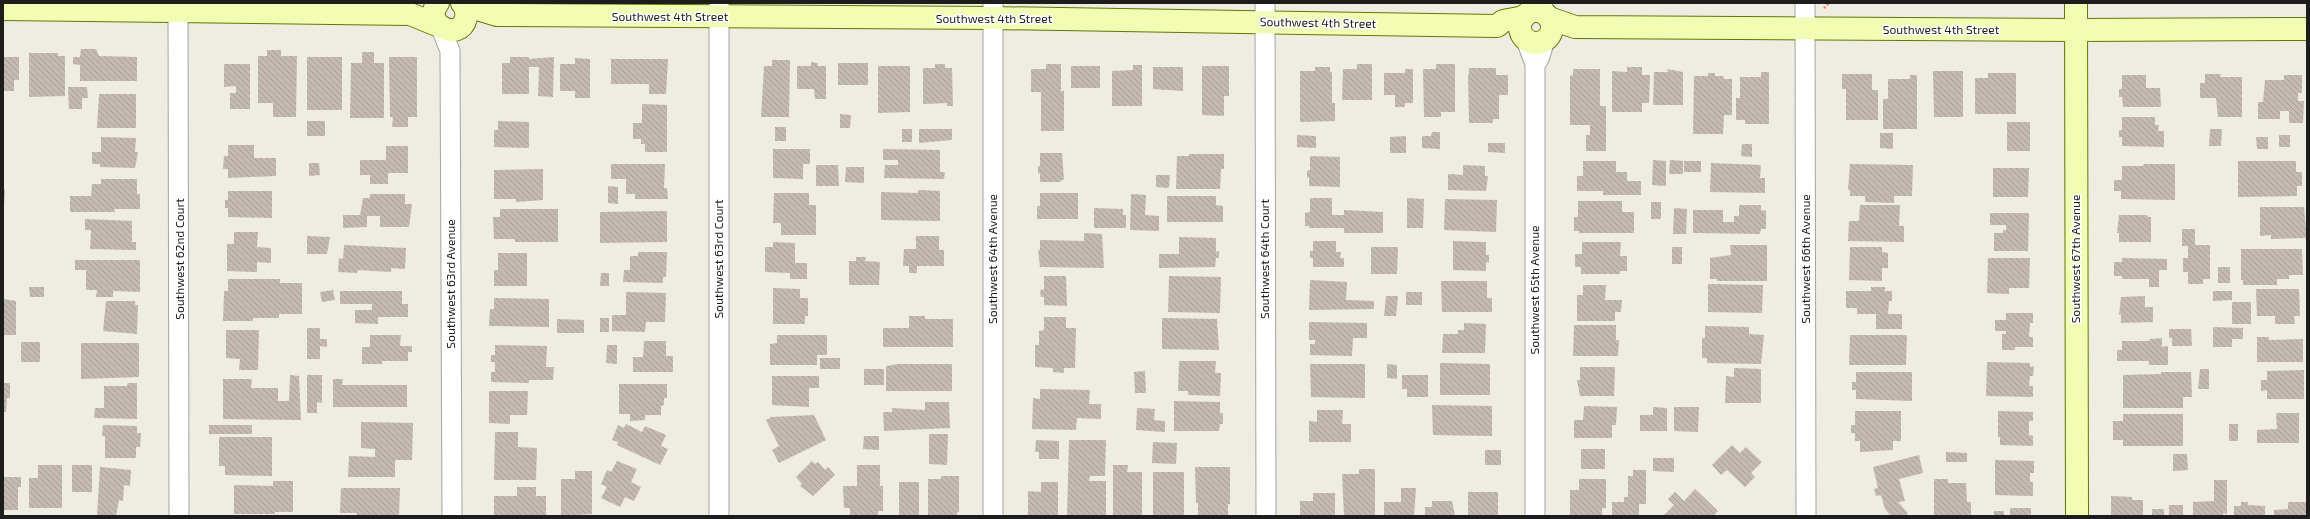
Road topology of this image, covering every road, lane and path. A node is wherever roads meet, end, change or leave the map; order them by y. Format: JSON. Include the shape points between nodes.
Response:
{"nodes":[{"id":1,"x":437,"y":3,"type":"edge"},
{"id":2,"x":1805,"y":3,"type":"edge"},
{"id":3,"x":2076,"y":3,"type":"edge"},
{"id":4,"x":178,"y":7,"type":"edge"},
{"id":5,"x":3,"y":9,"type":"edge"},
{"id":6,"x":719,"y":10,"type":"edge"},
{"id":7,"x":993,"y":11,"type":"edge"},
{"id":8,"x":1266,"y":13,"type":"edge"},
{"id":9,"x":410,"y":14,"type":"junction"},
{"id":10,"x":457,"y":15,"type":"edge"},
{"id":11,"x":1536,"y":23,"type":"edge"},
{"id":12,"x":1805,"y":29,"type":"junction"},
{"id":13,"x":2307,"y":29,"type":"edge"},
{"id":14,"x":2076,"y":30,"type":"junction"},
{"id":15,"x":179,"y":516,"type":"edge"},
{"id":16,"x":452,"y":516,"type":"edge"},
{"id":17,"x":719,"y":516,"type":"edge"},
{"id":18,"x":993,"y":516,"type":"edge"},
{"id":19,"x":1266,"y":516,"type":"edge"},
{"id":20,"x":1536,"y":516,"type":"edge"},
{"id":21,"x":1806,"y":516,"type":"edge"},
{"id":22,"x":2077,"y":516,"type":"edge"}],
"edges":[{"from":1,"to":9,"type":"street","name":"Southwest 4th Street","via":[[418,8]]},
{"from":1,"to":10,"type":"street","name":"Southwest 4th Street","via":[[433,16]]},
{"from":2,"to":12,"type":"street","name":"Southwest 66th Avenue"},
{"from":3,"to":14,"type":"street","name":"Southwest 67th Avenue"},
{"from":4,"to":5,"type":"street","name":"Southwest 4th Street"},
{"from":4,"to":9,"type":"street","name":"Southwest 4th Street"},
{"from":4,"to":15,"type":"street","name":"Southwest 62nd Court"},
{"from":6,"to":7,"type":"street","name":"Southwest 4th Street"},
{"from":6,"to":10,"type":"street","name":"Southwest 4th Street","via":[[491,15],[486,11]]},
{"from":6,"to":17,"type":"street","name":"Southwest 63rd Court"},
{"from":7,"to":8,"type":"street","name":"Southwest 4th Street"},
{"from":7,"to":18,"type":"street","name":"Southwest 64th Avenue"},
{"from":8,"to":11,"type":"street","name":"Southwest 4th Street","via":[[1496,26],[1502,30]]},
{"from":8,"to":19,"type":"street","name":"Southwest 64th Court"},
{"from":9,"to":10,"type":"street","name":"Southwest 4th Street"},
{"from":10,"to":16,"type":"street","name":"Southwest 63rd Avenue","via":[[450,51]]},
{"from":11,"to":12,"type":"street","name":"Southwest 4th Street","via":[[1575,27]]},
{"from":11,"to":20,"type":"street","name":"Southwest 65th Avenue"},
{"from":12,"to":14,"type":"street","name":"Southwest 4th Street"},
{"from":12,"to":21,"type":"street","name":"Southwest 66th Avenue"},
{"from":13,"to":14,"type":"street","name":"Southwest 4th Street"},
{"from":14,"to":22,"type":"street","name":"Southwest 67th Avenue"}]}
